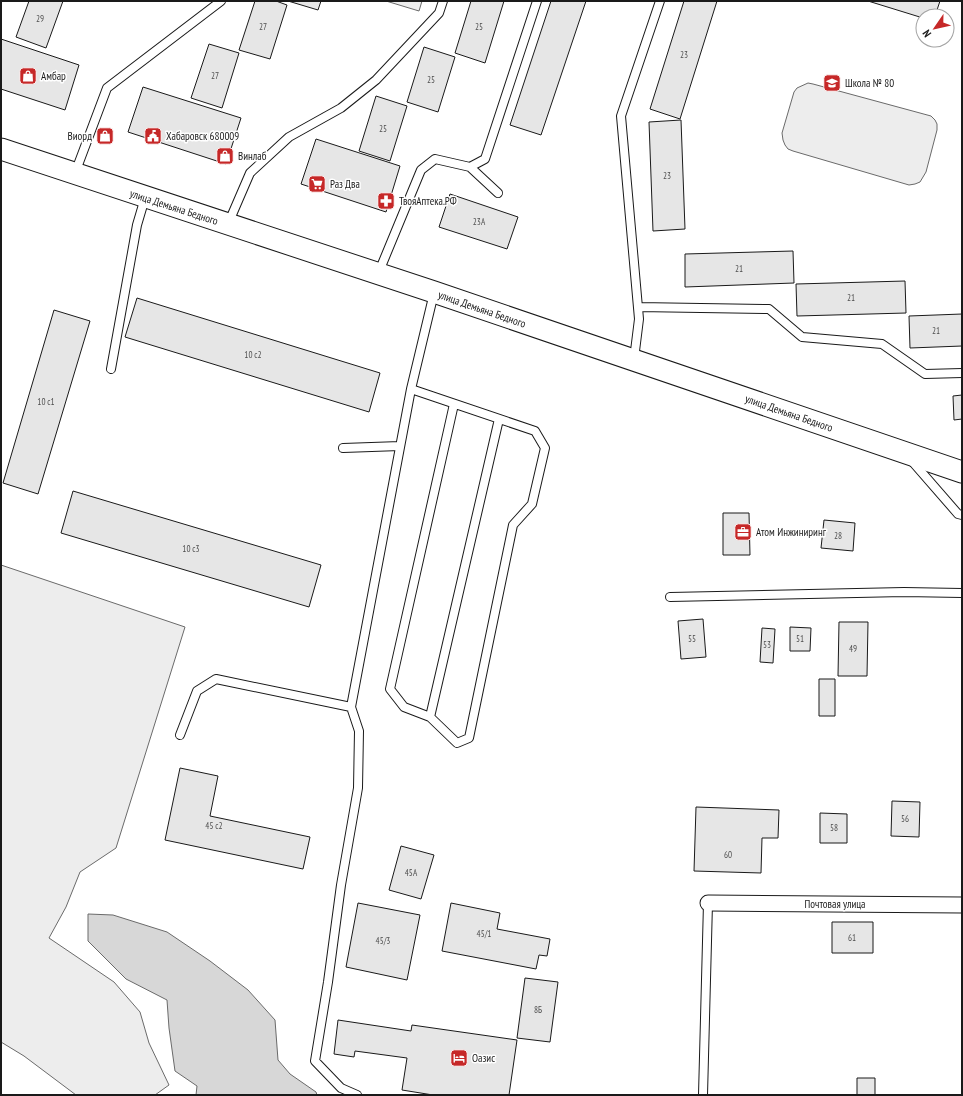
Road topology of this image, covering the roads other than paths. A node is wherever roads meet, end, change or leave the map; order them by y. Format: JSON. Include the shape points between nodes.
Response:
{"nodes":[{"id":1,"x":222,"y":1,"type":"edge"},
{"id":2,"x":443,"y":1,"type":"edge"},
{"id":3,"x":537,"y":1,"type":"edge"},
{"id":4,"x":660,"y":1,"type":"edge"},
{"id":5,"x":1,"y":149,"type":"edge"},
{"id":6,"x":470,"y":167,"type":"junction"},
{"id":7,"x":74,"y":174,"type":"junction"},
{"id":8,"x":498,"y":193,"type":"dead end"},
{"id":9,"x":145,"y":197,"type":"junction"},
{"id":10,"x":227,"y":225,"type":"junction"},
{"id":11,"x":378,"y":274,"type":"junction"},
{"id":12,"x":434,"y":292,"type":"junction"},
{"id":13,"x":638,"y":307,"type":"junction"},
{"id":14,"x":634,"y":361,"type":"junction"},
{"id":15,"x":111,"y":369,"type":"dead end"},
{"id":16,"x":962,"y":373,"type":"edge"},
{"id":17,"x":411,"y":389,"type":"junction"},
{"id":18,"x":454,"y":404,"type":"junction"},
{"id":19,"x":499,"y":419,"type":"junction"},
{"id":20,"x":400,"y":446,"type":"junction"},
{"id":21,"x":343,"y":448,"type":"dead end"},
{"id":22,"x":904,"y":452,"type":"junction"},
{"id":23,"x":962,"y":472,"type":"edge"},
{"id":24,"x":962,"y":515,"type":"edge"},
{"id":25,"x":962,"y":593,"type":"edge"},
{"id":26,"x":670,"y":597,"type":"dead end"},
{"id":27,"x":350,"y":708,"type":"junction"},
{"id":28,"x":430,"y":717,"type":"junction"},
{"id":29,"x":180,"y":735,"type":"dead end"},
{"id":30,"x":708,"y":903,"type":"joint"},
{"id":31,"x":962,"y":905,"type":"edge"},
{"id":32,"x":357,"y":1095,"type":"edge"},
{"id":33,"x":704,"y":1095,"type":"edge"}],
"edges":[{"from":1,"to":7,"type":"lane","via":[[106,88]]},
{"from":2,"to":10,"type":"lane","via":[[439,13],[376,80],[341,108],[289,137],[250,173]]},
{"from":3,"to":6,"type":"lane","via":[[485,159]]},
{"from":4,"to":13,"type":"lane","via":[[621,116]]},
{"from":5,"to":7,"type":"main road","name":"улица Демьяна Бедного"},
{"from":6,"to":8,"type":"lane"},
{"from":6,"to":11,"type":"lane","via":[[435,158],[421,170]]},
{"from":7,"to":9,"type":"main road","name":"улица Демьяна Бедного"},
{"from":9,"to":10,"type":"main road","name":"улица Демьяна Бедного"},
{"from":9,"to":15,"type":"lane","via":[[137,225]]},
{"from":10,"to":11,"type":"main road","name":"улица Демьяна Бедного"},
{"from":11,"to":12,"type":"main road","name":"улица Демьяна Бедного"},
{"from":12,"to":14,"type":"main road","name":"улица Демьяна Бедного"},
{"from":12,"to":17,"type":"lane"},
{"from":13,"to":14,"type":"lane"},
{"from":13,"to":16,"type":"lane","via":[[769,309],[802,337],[882,344],[926,374]]},
{"from":14,"to":22,"type":"main road","name":"улица Демьяна Бедного"},
{"from":17,"to":18,"type":"lane"},
{"from":17,"to":20,"type":"lane"},
{"from":18,"to":19,"type":"lane"},
{"from":18,"to":28,"type":"lane","via":[[390,689],[404,707]]},
{"from":19,"to":28,"type":"lane"},
{"from":19,"to":28,"type":"lane","via":[[535,431],[546,448],[532,504],[513,525],[469,738],[457,743]]},
{"from":20,"to":21,"type":"lane"},
{"from":20,"to":27,"type":"lane"},
{"from":22,"to":23,"type":"main road","name":"улица Демьяна Бедного"},
{"from":22,"to":24,"type":"lane","via":[[958,514]]},
{"from":25,"to":26,"type":"lane"},
{"from":27,"to":29,"type":"lane","via":[[216,679],[197,691]]},
{"from":27,"to":32,"type":"lane","via":[[359,731],[358,788],[315,1061],[341,1088]]},
{"from":30,"to":31,"type":"street","name":"Почтовая улица"},
{"from":30,"to":33,"type":"lane"}]}
